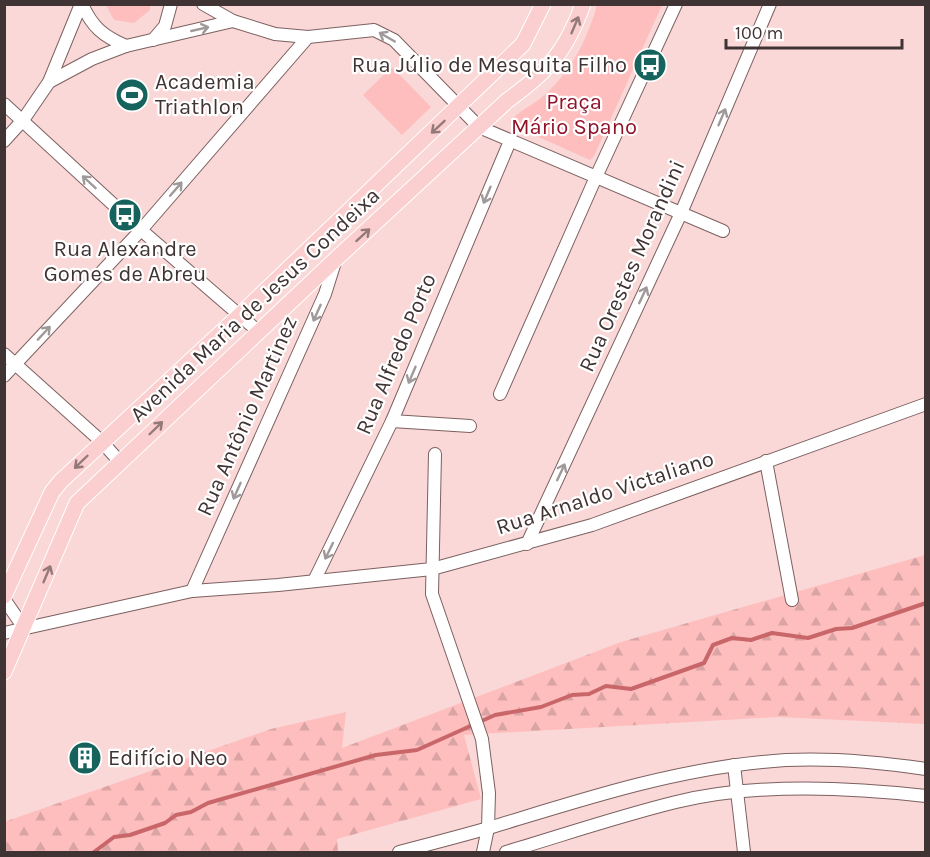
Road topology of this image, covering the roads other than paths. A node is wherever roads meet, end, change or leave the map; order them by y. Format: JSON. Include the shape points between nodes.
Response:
{"nodes":[{"id":1,"x":81,"y":4,"type":"edge"},
{"id":2,"x":171,"y":4,"type":"edge"},
{"id":3,"x":203,"y":4,"type":"edge"},
{"id":4,"x":543,"y":4,"type":"edge"},
{"id":5,"x":583,"y":4,"type":"edge"},
{"id":6,"x":676,"y":4,"type":"edge"},
{"id":7,"x":770,"y":4,"type":"edge"},
{"id":8,"x":233,"y":21,"type":"junction"},
{"id":9,"x":308,"y":36,"type":"junction"},
{"id":10,"x":153,"y":40,"type":"junction"},
{"id":11,"x":126,"y":46,"type":"junction"},
{"id":12,"x":49,"y":82,"type":"junction"},
{"id":13,"x":4,"y":104,"type":"edge"},
{"id":14,"x":460,"y":106,"type":"junction"},
{"id":15,"x":23,"y":120,"type":"junction"},
{"id":16,"x":479,"y":127,"type":"junction"},
{"id":17,"x":4,"y":141,"type":"edge"},
{"id":18,"x":510,"y":141,"type":"junction"},
{"id":19,"x":596,"y":177,"type":"junction"},
{"id":20,"x":681,"y":213,"type":"junction"},
{"id":21,"x":141,"y":230,"type":"junction"},
{"id":22,"x":723,"y":231,"type":"dead end"},
{"id":23,"x":337,"y":258,"type":"junction"},
{"id":24,"x":240,"y":315,"type":"junction"},
{"id":25,"x":258,"y":332,"type":"junction"},
{"id":26,"x":4,"y":354,"type":"edge"},
{"id":27,"x":16,"y":364,"type":"junction"},
{"id":28,"x":4,"y":376,"type":"edge"},
{"id":29,"x":500,"y":394,"type":"dead end"},
{"id":30,"x":926,"y":404,"type":"edge"},
{"id":31,"x":392,"y":421,"type":"junction"},
{"id":32,"x":470,"y":426,"type":"dead end"},
{"id":33,"x":102,"y":442,"type":"junction"},
{"id":34,"x":435,"y":454,"type":"dead end"},
{"id":35,"x":766,"y":461,"type":"junction"},
{"id":36,"x":120,"y":462,"type":"junction"},
{"id":37,"x":527,"y":544,"type":"junction"},
{"id":38,"x":432,"y":569,"type":"junction"},
{"id":39,"x":314,"y":581,"type":"junction"},
{"id":40,"x":192,"y":591,"type":"junction"},
{"id":41,"x":4,"y":597,"type":"edge"},
{"id":42,"x":792,"y":600,"type":"dead end"},
{"id":43,"x":24,"y":628,"type":"junction"},
{"id":44,"x":4,"y":633,"type":"edge"},
{"id":45,"x":4,"y":672,"type":"edge"},
{"id":46,"x":734,"y":765,"type":"junction"},
{"id":47,"x":926,"y":769,"type":"edge"},
{"id":48,"x":737,"y":793,"type":"junction"},
{"id":49,"x":926,"y":796,"type":"edge"},
{"id":50,"x":488,"y":828,"type":"junction"},
{"id":51,"x":399,"y":852,"type":"edge"},
{"id":52,"x":483,"y":852,"type":"edge"},
{"id":53,"x":506,"y":852,"type":"edge"},
{"id":54,"x":744,"y":852,"type":"edge"}],
"edges":[{"from":1,"to":11,"type":"street","via":[[99,30]]},
{"from":1,"to":12,"type":"street"},
{"from":2,"to":10,"type":"street","via":[[165,26]]},
{"from":3,"to":8,"type":"street"},
{"from":4,"to":14,"type":"main road","name":"Avenida Maria de Jesus Condeixa","via":[[523,44]]},
{"from":16,"to":5,"type":"main road","name":"Avenida Maria de Jesus Condeixa","one_way":true,"via":[[538,78],[561,52],[575,29]]},
{"from":6,"to":19,"type":"street"},
{"from":20,"to":7,"type":"street","name":"Rua Orestes Morandini","one_way":true},
{"from":8,"to":9,"type":"street","via":[[275,34]]},
{"from":10,"to":8,"type":"street","one_way":true},
{"from":14,"to":9,"type":"street","one_way":true,"via":[[394,40],[374,30]]},
{"from":21,"to":9,"type":"street","one_way":true},
{"from":10,"to":11,"type":"street"},
{"from":11,"to":12,"type":"street"},
{"from":12,"to":15,"type":"street"},
{"from":13,"to":15,"type":"street"},
{"from":14,"to":16,"type":"street"},
{"from":14,"to":24,"type":"main road","name":"Avenida Maria de Jesus Condeixa","one_way":true},
{"from":15,"to":17,"type":"street"},
{"from":21,"to":15,"type":"street","one_way":true},
{"from":16,"to":18,"type":"street"},
{"from":23,"to":16,"type":"main road","name":"Avenida Maria de Jesus Condeixa","one_way":true},
{"from":18,"to":19,"type":"street"},
{"from":18,"to":31,"type":"street","name":"Rua Alfredo Porto","one_way":true},
{"from":19,"to":20,"type":"street"},
{"from":19,"to":29,"type":"street"},
{"from":20,"to":22,"type":"street"},
{"from":37,"to":20,"type":"street","name":"Rua Orestes Morandini","one_way":true},
{"from":21,"to":24,"type":"street"},
{"from":27,"to":21,"type":"street","one_way":true},
{"from":23,"to":25,"type":"main road","name":"Avenida Maria de Jesus Condeixa"},
{"from":23,"to":40,"type":"street","name":"Rua Antônio Martinez","one_way":true,"via":[[325,294]]},
{"from":24,"to":25,"type":"street"},
{"from":24,"to":33,"type":"main road","name":"Avenida Maria de Jesus Condeixa"},
{"from":36,"to":25,"type":"main road","name":"Avenida Maria de Jesus Condeixa","one_way":true},
{"from":26,"to":27,"type":"street"},
{"from":27,"to":28,"type":"street"},
{"from":27,"to":33,"type":"street"},
{"from":30,"to":35,"type":"street","name":"Rua Arnaldo Victaliano"},
{"from":31,"to":32,"type":"street"},
{"from":31,"to":39,"type":"street","name":"Rua Alfredo Porto","one_way":true},
{"from":33,"to":36,"type":"street"},
{"from":33,"to":41,"type":"main road","name":"Avenida Maria de Jesus Condeixa","one_way":true,"via":[[52,492]]},
{"from":34,"to":38,"type":"street"},
{"from":35,"to":37,"type":"street","name":"Rua Arnaldo Victaliano","via":[[592,525]]},
{"from":35,"to":42,"type":"street"},
{"from":43,"to":36,"type":"main road","name":"Avenida Maria de Jesus Condeixa","one_way":true,"via":[[77,503]]},
{"from":37,"to":38,"type":"street","name":"Rua Arnaldo Victaliano"},
{"from":38,"to":39,"type":"street","name":"Rua Arnaldo Victaliano"},
{"from":38,"to":50,"type":"street","via":[[432,594],[482,739],[489,793]]},
{"from":39,"to":40,"type":"street","name":"Rua Arnaldo Victaliano"},
{"from":40,"to":43,"type":"street","name":"Rua Arnaldo Victaliano"},
{"from":41,"to":43,"type":"street"},
{"from":43,"to":44,"type":"street","name":"Rua Arnaldo Victaliano"},
{"from":43,"to":45,"type":"main road","name":"Avenida Maria de Jesus Condeixa"},
{"from":46,"to":47,"type":"street","via":[[839,760]]},
{"from":46,"to":48,"type":"street"},
{"from":46,"to":50,"type":"street","via":[[671,775]]},
{"from":48,"to":49,"type":"street","via":[[835,790]]},
{"from":48,"to":53,"type":"street","via":[[678,801]]},
{"from":48,"to":54,"type":"street"},
{"from":50,"to":51,"type":"street"},
{"from":50,"to":52,"type":"street"}]}
